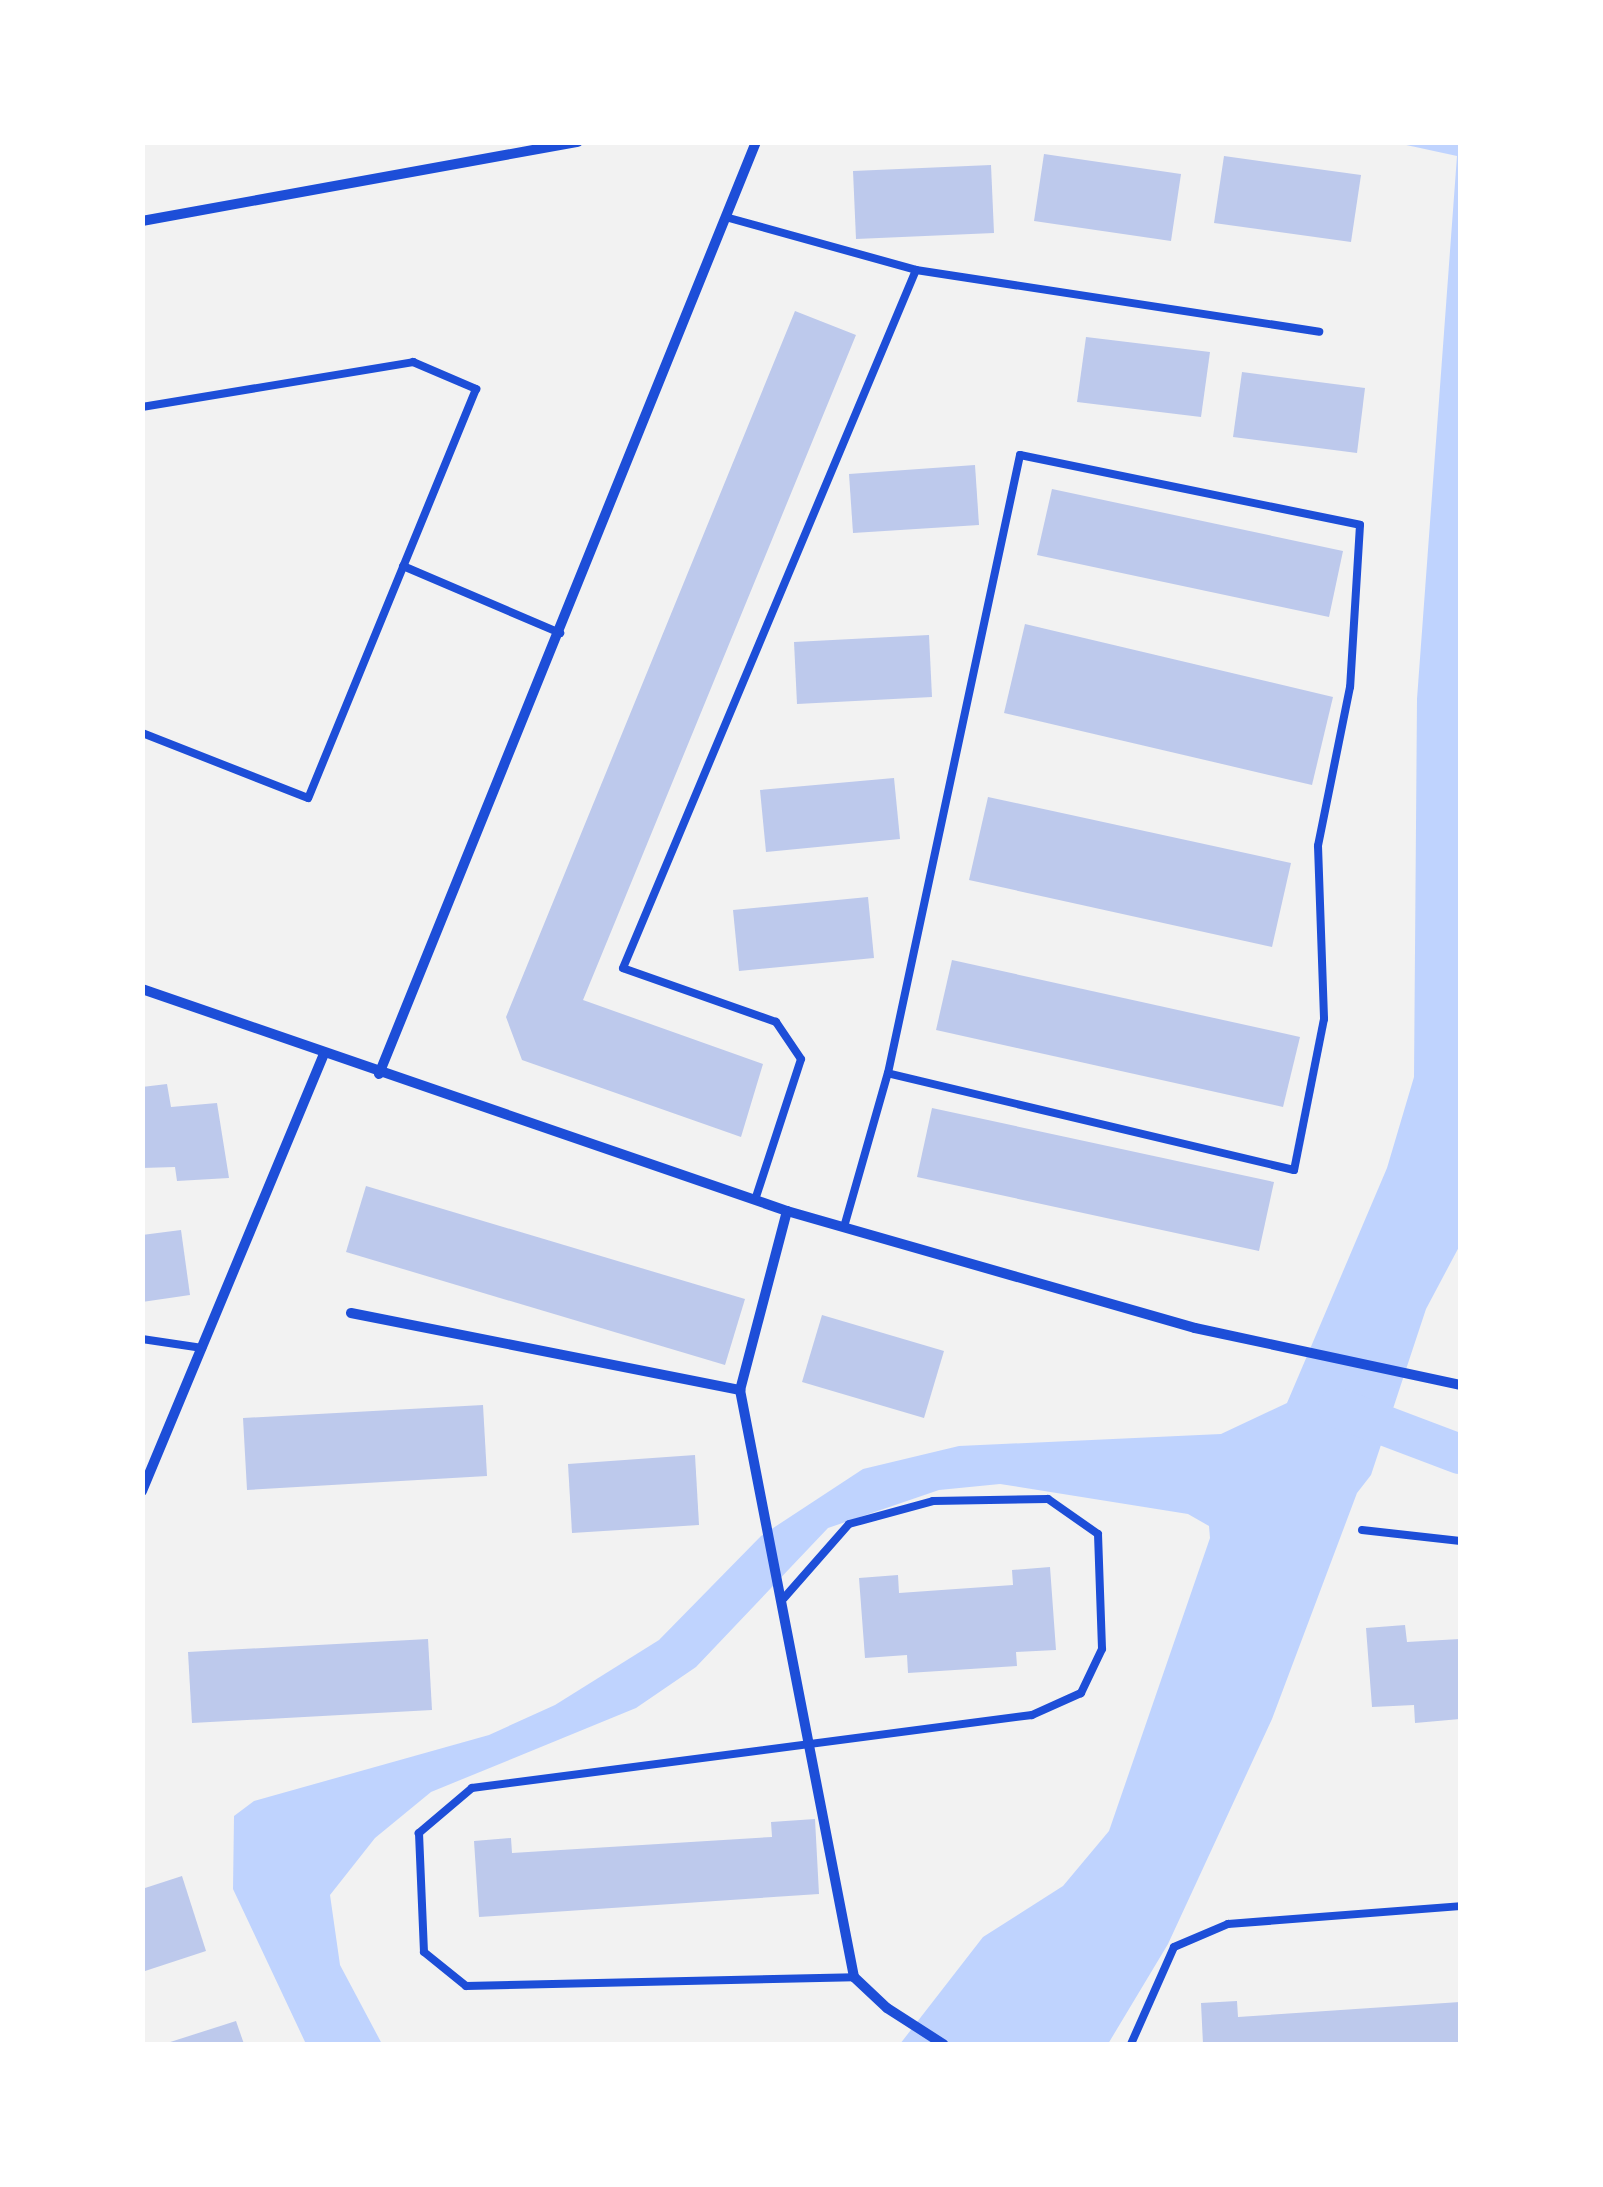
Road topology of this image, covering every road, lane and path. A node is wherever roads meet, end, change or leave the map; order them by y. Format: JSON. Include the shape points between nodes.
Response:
{"nodes":[{"id":1,"x":578,"y":142,"type":"edge"},
{"id":2,"x":756,"y":142,"type":"edge"},
{"id":3,"x":729,"y":218,"type":"junction"},
{"id":4,"x":142,"y":220,"type":"edge"},
{"id":5,"x":916,"y":270,"type":"junction"},
{"id":6,"x":1319,"y":332,"type":"dead end"},
{"id":7,"x":142,"y":407,"type":"edge"},
{"id":8,"x":403,"y":566,"type":"junction"},
{"id":9,"x":561,"y":634,"type":"junction"},
{"id":10,"x":142,"y":733,"type":"edge"},
{"id":11,"x":142,"y":989,"type":"edge"},
{"id":12,"x":324,"y":1054,"type":"junction"},
{"id":13,"x":888,"y":1073,"type":"junction"},
{"id":14,"x":379,"y":1074,"type":"junction"},
{"id":15,"x":755,"y":1200,"type":"junction"},
{"id":16,"x":787,"y":1210,"type":"junction"},
{"id":17,"x":844,"y":1227,"type":"junction"},
{"id":18,"x":351,"y":1313,"type":"dead end"},
{"id":19,"x":142,"y":1339,"type":"edge"},
{"id":20,"x":202,"y":1348,"type":"junction"},
{"id":21,"x":1460,"y":1386,"type":"edge"},
{"id":22,"x":740,"y":1390,"type":"junction"},
{"id":23,"x":142,"y":1490,"type":"edge"},
{"id":24,"x":1362,"y":1530,"type":"dead end"},
{"id":25,"x":1460,"y":1541,"type":"edge"},
{"id":26,"x":784,"y":1598,"type":"junction"},
{"id":27,"x":813,"y":1740,"type":"junction"},
{"id":28,"x":1460,"y":1906,"type":"edge"},
{"id":29,"x":854,"y":1977,"type":"junction"},
{"id":30,"x":943,"y":2044,"type":"edge"},
{"id":31,"x":1132,"y":2044,"type":"edge"}],
"edges":[{"from":1,"to":4,"type":"street"},
{"from":2,"to":3,"type":"street"},
{"from":3,"to":5,"type":"lane"},
{"from":3,"to":9,"type":"street"},
{"from":5,"to":6,"type":"lane"},
{"from":5,"to":15,"type":"lane","via":[[623,968],[776,1022],[801,1059]]},
{"from":7,"to":8,"type":"lane","via":[[414,362],[476,389]]},
{"from":8,"to":9,"type":"lane"},
{"from":8,"to":10,"type":"lane","via":[[308,798]]},
{"from":9,"to":14,"type":"street"},
{"from":11,"to":12,"type":"street"},
{"from":12,"to":14,"type":"street"},
{"from":12,"to":20,"type":"street"},
{"from":13,"to":13,"type":"lane","via":[[1020,455],[1360,526],[1350,687],[1318,846],[1324,1019],[1294,1170]]},
{"from":13,"to":17,"type":"lane"},
{"from":14,"to":15,"type":"street"},
{"from":15,"to":16,"type":"street"},
{"from":16,"to":17,"type":"street"},
{"from":16,"to":22,"type":"street"},
{"from":17,"to":21,"type":"street","via":[[1195,1328]]},
{"from":18,"to":22,"type":"street"},
{"from":19,"to":20,"type":"lane"},
{"from":20,"to":23,"type":"street"},
{"from":22,"to":26,"type":"street"},
{"from":24,"to":25,"type":"lane"},
{"from":26,"to":27,"type":"street"},
{"from":26,"to":27,"type":"lane","via":[[849,1524],[933,1501],[1048,1499],[1098,1534],[1102,1649],[1080,1692],[1032,1715]]},
{"from":27,"to":29,"type":"street"},
{"from":27,"to":29,"type":"lane","via":[[472,1788],[419,1833],[424,1952],[466,1986]]},
{"from":28,"to":31,"type":"lane","via":[[1228,1924],[1174,1948]]},
{"from":29,"to":30,"type":"street"}]}
